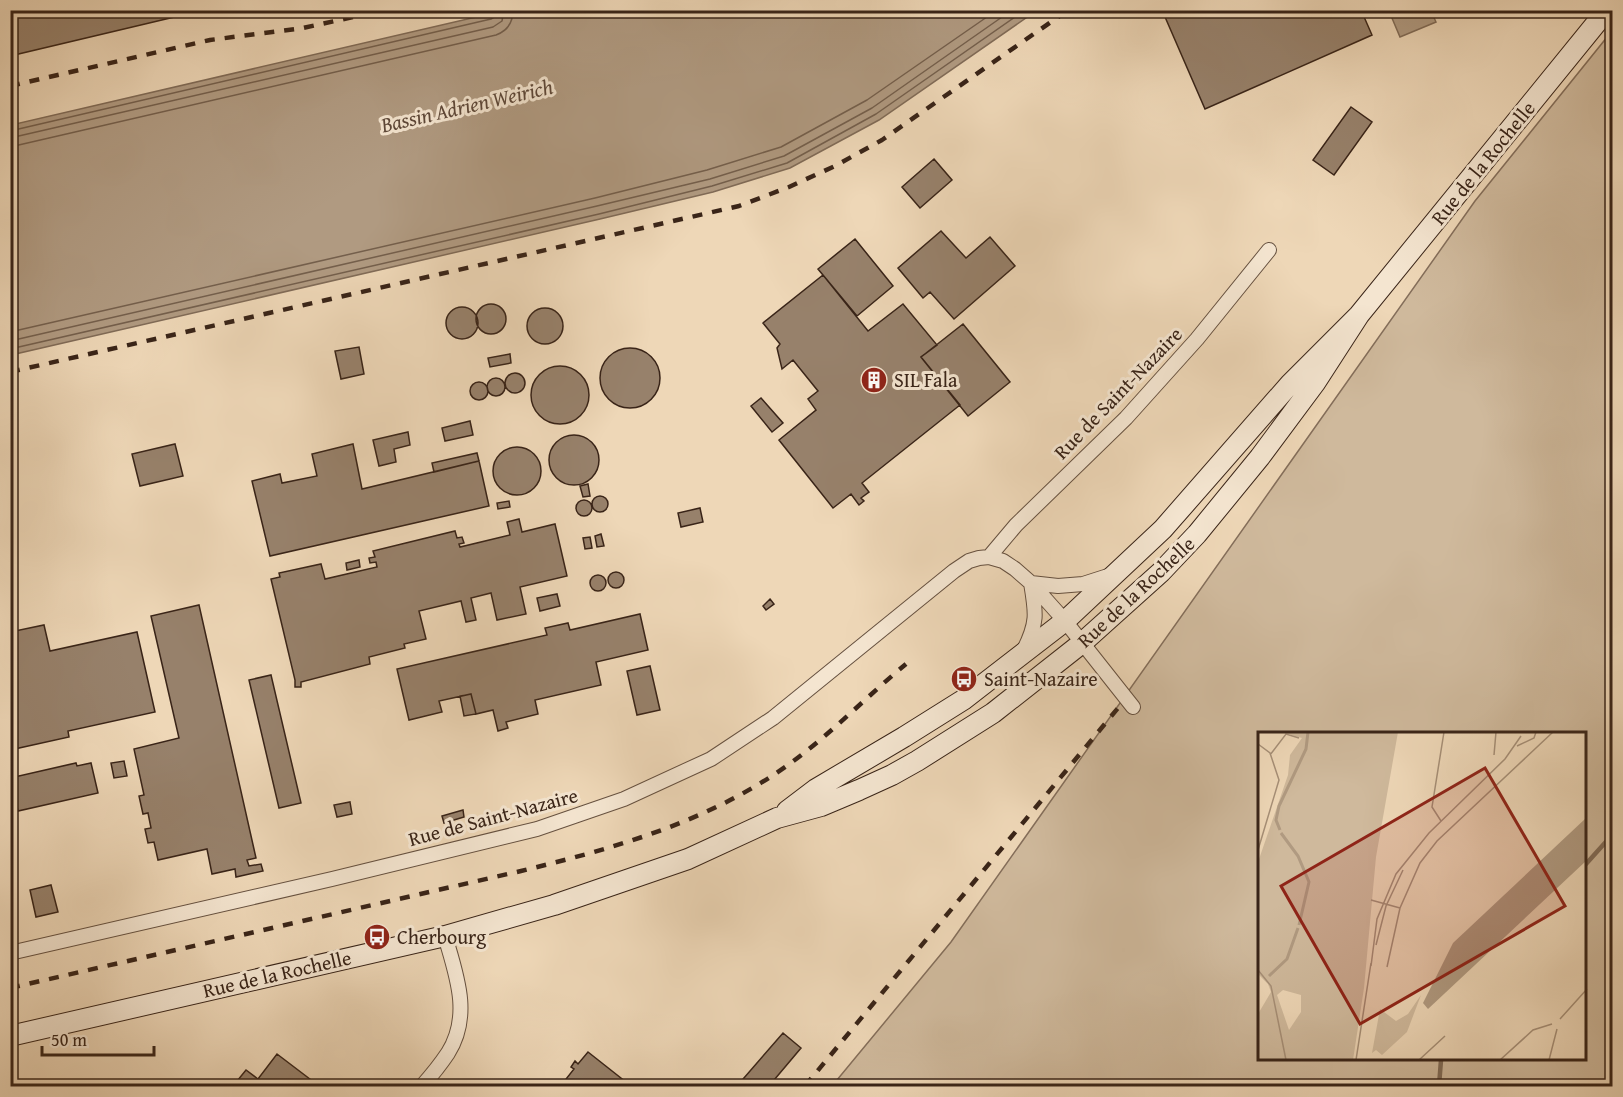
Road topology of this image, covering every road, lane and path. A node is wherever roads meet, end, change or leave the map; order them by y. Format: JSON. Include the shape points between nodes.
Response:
{"nodes":[{"id":1,"x":1606,"y":10,"type":"edge"},
{"id":2,"x":1269,"y":250,"type":"dead end"},
{"id":3,"x":1359,"y":315,"type":"junction"},
{"id":4,"x":989,"y":557,"type":"junction"},
{"id":5,"x":1118,"y":572,"type":"junction"},
{"id":6,"x":1031,"y":583,"type":"junction"},
{"id":7,"x":1065,"y":621,"type":"junction"},
{"id":8,"x":1083,"y":643,"type":"junction"},
{"id":9,"x":1022,"y":655,"type":"junction"},
{"id":10,"x":1133,"y":707,"type":"dead end"},
{"id":11,"x":777,"y":818,"type":"junction"},
{"id":12,"x":445,"y":936,"type":"junction"},
{"id":13,"x":10,"y":953,"type":"edge"},
{"id":14,"x":10,"y":1036,"type":"edge"},
{"id":15,"x":422,"y":1086,"type":"edge"}],
"edges":[{"from":1,"to":3,"type":"main road","name":"Rue de la Rochelle"},
{"from":2,"to":4,"type":"street","name":"Rue de Saint-Nazaire","via":[[1134,410],[1016,525]]},
{"from":3,"to":5,"type":"main road","name":"Rue de la Rochelle","via":[[1290,384],[1163,529]]},
{"from":3,"to":8,"type":"main road","name":"Rue de la Rochelle","via":[[1316,383],[1226,501],[1161,572]]},
{"from":4,"to":6,"type":"street","via":[[1003,561]]},
{"from":4,"to":13,"type":"street","name":"Rue de Saint-Nazaire","via":[[969,561],[954,571],[773,718],[711,759],[624,798],[537,829]]},
{"from":5,"to":6,"type":"street","via":[[1083,584]]},
{"from":5,"to":7,"type":"main road","name":"Rue de la Rochelle"},
{"from":6,"to":7,"type":"street"},
{"from":6,"to":9,"type":"street","via":[[1036,616]]},
{"from":7,"to":8,"type":"street"},
{"from":7,"to":9,"type":"main road","name":"Rue de la Rochelle"},
{"from":8,"to":10,"type":"street"},
{"from":8,"to":11,"type":"main road","name":"Rue de la Rochelle","via":[[993,713],[917,761],[821,806]]},
{"from":9,"to":11,"type":"main road","name":"Rue de la Rochelle","via":[[963,700],[816,789]]},
{"from":11,"to":12,"type":"main road","name":"Rue de la Rochelle","via":[[661,869]]},
{"from":12,"to":14,"type":"main road","name":"Rue de la Rochelle"},
{"from":12,"to":15,"type":"street","via":[[459,986],[461,1015],[449,1052]]}]}
